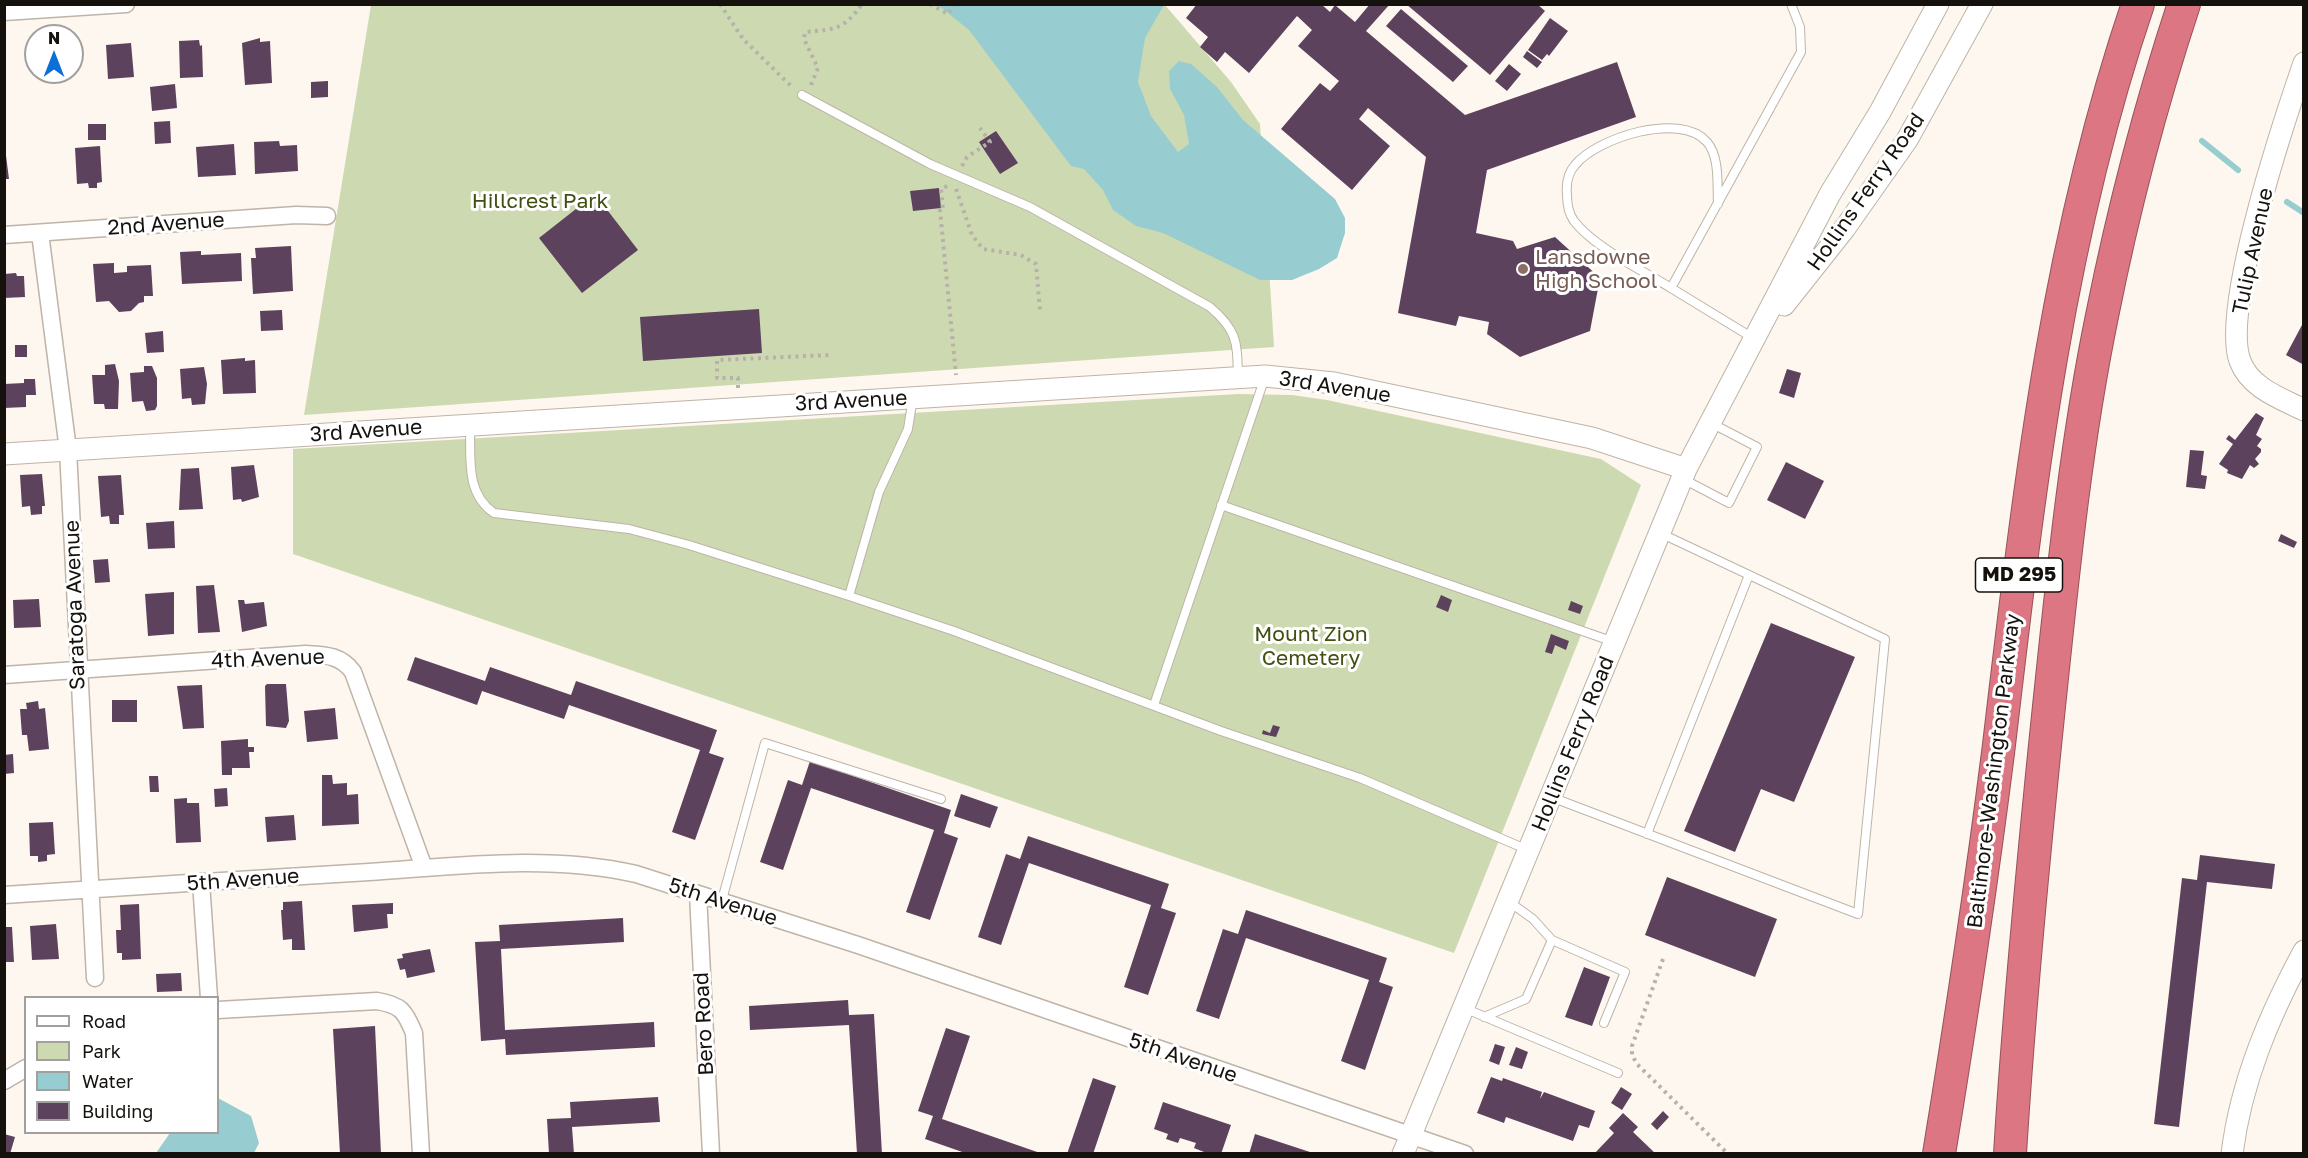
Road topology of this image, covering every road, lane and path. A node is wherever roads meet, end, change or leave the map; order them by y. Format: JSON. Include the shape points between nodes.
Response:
{"nodes":[{"id":1,"x":126,"y":4,"type":"edge"},
{"id":2,"x":720,"y":4,"type":"edge"},
{"id":3,"x":862,"y":4,"type":"edge"},
{"id":4,"x":930,"y":4,"type":"edge"},
{"id":5,"x":955,"y":4,"type":"edge"},
{"id":6,"x":1791,"y":4,"type":"edge"},
{"id":7,"x":1938,"y":4,"type":"edge"},
{"id":8,"x":1982,"y":4,"type":"edge"},
{"id":9,"x":2138,"y":4,"type":"edge"},
{"id":10,"x":2184,"y":4,"type":"edge"},
{"id":11,"x":4,"y":12,"type":"edge"},
{"id":12,"x":2304,"y":63,"type":"edge"},
{"id":13,"x":803,"y":96,"type":"junction"},
{"id":14,"x":980,"y":128,"type":"dead end"},
{"id":15,"x":957,"y":176,"type":"junction"},
{"id":16,"x":1718,"y":204,"type":"junction"},
{"id":17,"x":327,"y":216,"type":"dead end"},
{"id":18,"x":40,"y":233,"type":"junction"},
{"id":19,"x":4,"y":235,"type":"edge"},
{"id":20,"x":1671,"y":288,"type":"junction"},
{"id":21,"x":1040,"y":311,"type":"dead end"},
{"id":22,"x":1756,"y":340,"type":"junction"},
{"id":23,"x":830,"y":355,"type":"dead end"},
{"id":24,"x":956,"y":375,"type":"dead end"},
{"id":25,"x":1265,"y":376,"type":"junction"},
{"id":26,"x":1238,"y":378,"type":"junction"},
{"id":27,"x":738,"y":388,"type":"dead end"},
{"id":28,"x":913,"y":397,"type":"junction"},
{"id":29,"x":2304,"y":410,"type":"edge"},
{"id":30,"x":1711,"y":423,"type":"junction"},
{"id":31,"x":470,"y":425,"type":"junction"},
{"id":32,"x":68,"y":450,"type":"junction"},
{"id":33,"x":4,"y":454,"type":"edge"},
{"id":34,"x":1684,"y":474,"type":"junction"},
{"id":35,"x":1221,"y":505,"type":"junction"},
{"id":36,"x":1659,"y":532,"type":"junction"},
{"id":37,"x":1749,"y":574,"type":"junction"},
{"id":38,"x":849,"y":596,"type":"junction"},
{"id":39,"x":1615,"y":642,"type":"junction"},
{"id":40,"x":77,"y":670,"type":"junction"},
{"id":41,"x":4,"y":675,"type":"edge"},
{"id":42,"x":1154,"y":705,"type":"junction"},
{"id":43,"x":1551,"y":797,"type":"junction"},
{"id":44,"x":940,"y":799,"type":"dead end"},
{"id":45,"x":1647,"y":834,"type":"junction"},
{"id":46,"x":1529,"y":850,"type":"junction"},
{"id":47,"x":424,"y":868,"type":"junction"},
{"id":48,"x":201,"y":882,"type":"junction"},
{"id":49,"x":88,"y":890,"type":"junction"},
{"id":50,"x":698,"y":894,"type":"junction"},
{"id":51,"x":4,"y":895,"type":"edge"},
{"id":52,"x":722,"y":900,"type":"junction"},
{"id":53,"x":1507,"y":901,"type":"junction"},
{"id":54,"x":1552,"y":940,"type":"junction"},
{"id":55,"x":2304,"y":951,"type":"edge"},
{"id":56,"x":1663,"y":959,"type":"dead end"},
{"id":57,"x":94,"y":978,"type":"dead end"},
{"id":58,"x":209,"y":996,"type":"edge"},
{"id":59,"x":1463,"y":1008,"type":"junction"},
{"id":60,"x":219,"y":1010,"type":"edge"},
{"id":61,"x":1485,"y":1017,"type":"junction"},
{"id":62,"x":1604,"y":1023,"type":"dead end"},
{"id":63,"x":24,"y":1069,"type":"edge"},
{"id":64,"x":1618,"y":1073,"type":"dead end"},
{"id":65,"x":4,"y":1081,"type":"edge"},
{"id":66,"x":1407,"y":1144,"type":"edge"},
{"id":67,"x":421,"y":1154,"type":"edge"},
{"id":68,"x":711,"y":1154,"type":"edge"},
{"id":69,"x":1465,"y":1154,"type":"edge"},
{"id":70,"x":1728,"y":1154,"type":"edge"},
{"id":71,"x":1939,"y":1154,"type":"edge"},
{"id":72,"x":2010,"y":1154,"type":"edge"},
{"id":73,"x":2232,"y":1154,"type":"edge"}],
"edges":[{"from":1,"to":11,"type":"street"},
{"from":2,"to":13,"type":"path","via":[[743,39]]},
{"from":3,"to":13,"type":"path","via":[[846,24],[806,32],[804,39],[818,68]]},
{"from":4,"to":5,"type":"path","via":[[948,14]]},
{"from":6,"to":16,"type":"lane","via":[[1800,27],[1801,52]]},
{"from":7,"to":22,"type":"street","name":"Hollins Ferry Road","via":[[1830,194]]},
{"from":8,"to":22,"type":"street","name":"Hollins Ferry Road","via":[[1907,141],[1845,228]]},
{"from":9,"to":71,"type":"highway","name":"Baltimore-Washington Parkway","number":"MD 295","via":[[2078,213],[2057,311],[2039,418],[1992,803]]},
{"from":10,"to":72,"type":"highway","number":"MD 295","via":[[2122,223],[2083,425],[2038,809]]},
{"from":12,"to":29,"type":"street","name":"Tulip Avenue","via":[[2258,211],[2236,325],[2240,361],[2248,377]]},
{"from":13,"to":15,"type":"lane"},
{"from":14,"to":15,"type":"path","via":[[990,142],[967,157]]},
{"from":15,"to":26,"type":"lane","via":[[1030,207],[1210,307],[1233,331]]},
{"from":16,"to":20,"type":"lane"},
{"from":16,"to":20,"type":"lane","via":[[1714,153],[1708,142],[1690,129],[1658,128],[1625,137],[1586,154],[1574,166],[1566,190],[1573,219],[1589,236]]},
{"from":17,"to":18,"type":"street","name":"2nd Avenue"},
{"from":18,"to":19,"type":"street","name":"2nd Avenue"},
{"from":18,"to":32,"type":"street","name":"Saratoga Avenue"},
{"from":20,"to":22,"type":"lane"},
{"from":21,"to":24,"type":"path","via":[[1036,264],[1021,255],[983,249],[972,235],[953,183],[941,189]]},
{"from":22,"to":30,"type":"street","name":"Hollins Ferry Road"},
{"from":23,"to":27,"type":"path","via":[[717,360],[717,378],[738,378]]},
{"from":25,"to":26,"type":"street","name":"3rd Avenue"},
{"from":25,"to":34,"type":"street","name":"3rd Avenue","via":[[1334,382],[1592,438]]},
{"from":25,"to":35,"type":"lane"},
{"from":26,"to":28,"type":"street","name":"3rd Avenue"},
{"from":28,"to":31,"type":"street","name":"3rd Avenue"},
{"from":28,"to":38,"type":"lane","via":[[908,429],[879,492]]},
{"from":30,"to":34,"type":"street","name":"Hollins Ferry Road"},
{"from":30,"to":34,"type":"lane","via":[[1757,447],[1729,503]]},
{"from":31,"to":32,"type":"street","name":"3rd Avenue"},
{"from":31,"to":38,"type":"lane","via":[[472,483],[481,504],[494,513],[629,529]]},
{"from":32,"to":33,"type":"street","name":"3rd Avenue"},
{"from":32,"to":40,"type":"street","name":"Saratoga Avenue"},
{"from":34,"to":36,"type":"street","name":"Hollins Ferry Road"},
{"from":35,"to":39,"type":"lane"},
{"from":35,"to":42,"type":"lane"},
{"from":36,"to":37,"type":"lane"},
{"from":36,"to":39,"type":"street","name":"Hollins Ferry Road"},
{"from":37,"to":45,"type":"lane"},
{"from":37,"to":45,"type":"lane","via":[[1885,639],[1858,914]]},
{"from":38,"to":42,"type":"lane"},
{"from":39,"to":43,"type":"street","name":"Hollins Ferry Road"},
{"from":40,"to":41,"type":"street","name":"4th Avenue"},
{"from":40,"to":47,"type":"street","name":"4th Avenue","via":[[306,654],[336,657],[353,672]]},
{"from":40,"to":49,"type":"street","name":"Saratoga Avenue"},
{"from":42,"to":46,"type":"lane","via":[[1360,778]]},
{"from":43,"to":45,"type":"lane"},
{"from":43,"to":46,"type":"street","name":"Hollins Ferry Road"},
{"from":44,"to":52,"type":"lane","via":[[765,743]]},
{"from":46,"to":53,"type":"street","name":"Hollins Ferry Road"},
{"from":47,"to":48,"type":"street","name":"5th Avenue"},
{"from":47,"to":50,"type":"street","name":"5th Avenue","via":[[566,863],[602,866]]},
{"from":48,"to":49,"type":"street","name":"5th Avenue"},
{"from":48,"to":58,"type":"street"},
{"from":49,"to":51,"type":"street","name":"5th Avenue"},
{"from":49,"to":57,"type":"street","name":"Saratoga Avenue"},
{"from":50,"to":52,"type":"street","name":"5th Avenue"},
{"from":50,"to":68,"type":"street","name":"Bero Road"},
{"from":52,"to":66,"type":"street","name":"5th Avenue"},
{"from":53,"to":54,"type":"lane","via":[[1533,919]]},
{"from":53,"to":59,"type":"street","name":"Hollins Ferry Road"},
{"from":54,"to":61,"type":"lane","via":[[1526,999]]},
{"from":54,"to":62,"type":"lane","via":[[1624,972]]},
{"from":55,"to":73,"type":"street","via":[[2275,1004],[2258,1049]]},
{"from":56,"to":70,"type":"path","via":[[1632,1055]]},
{"from":59,"to":61,"type":"lane"},
{"from":59,"to":66,"type":"street","name":"Hollins Ferry Road"},
{"from":60,"to":67,"type":"street","via":[[377,1000],[396,1004],[414,1033]]},
{"from":61,"to":64,"type":"lane"},
{"from":63,"to":65,"type":"street"},
{"from":66,"to":69,"type":"street","name":"5th Avenue"}]}
